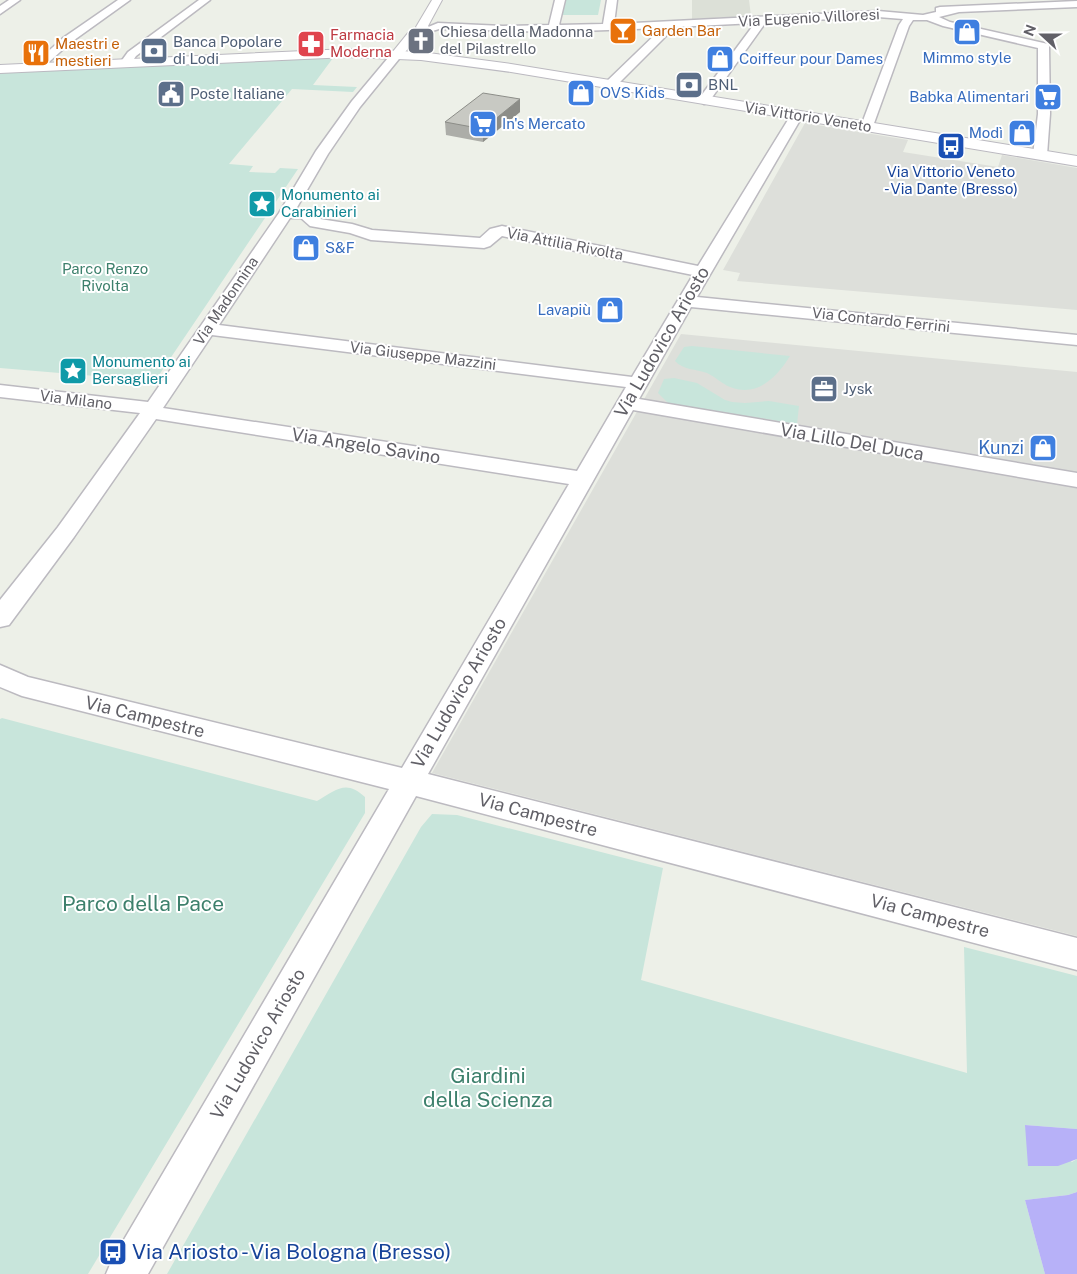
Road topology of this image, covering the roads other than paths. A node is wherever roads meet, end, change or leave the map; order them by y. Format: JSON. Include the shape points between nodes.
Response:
{"nodes":[{"id":1,"x":15,"y":0,"type":"edge"},
{"id":2,"x":125,"y":0,"type":"edge"},
{"id":3,"x":205,"y":0,"type":"edge"},
{"id":4,"x":437,"y":0,"type":"edge"},
{"id":5,"x":560,"y":0,"type":"edge"},
{"id":6,"x":612,"y":0,"type":"edge"},
{"id":7,"x":1019,"y":0,"type":"edge"},
{"id":8,"x":1077,"y":4,"type":"edge"},
{"id":9,"x":1031,"y":6,"type":"junction"},
{"id":10,"x":0,"y":11,"type":"edge"},
{"id":11,"x":931,"y":14,"type":"junction"},
{"id":12,"x":906,"y":16,"type":"junction"},
{"id":13,"x":763,"y":20,"type":"junction"},
{"id":14,"x":1039,"y":20,"type":"dead end"},
{"id":15,"x":672,"y":24,"type":"junction"},
{"id":16,"x":608,"y":27,"type":"junction"},
{"id":17,"x":553,"y":29,"type":"junction"},
{"id":18,"x":426,"y":30,"type":"junction"},
{"id":19,"x":1046,"y":34,"type":"dead end"},
{"id":20,"x":1044,"y":46,"type":"junction"},
{"id":21,"x":397,"y":54,"type":"junction"},
{"id":22,"x":421,"y":56,"type":"junction"},
{"id":23,"x":126,"y":63,"type":"junction"},
{"id":24,"x":36,"y":68,"type":"junction"},
{"id":25,"x":0,"y":69,"type":"edge"},
{"id":26,"x":610,"y":85,"type":"junction"},
{"id":27,"x":704,"y":100,"type":"junction"},
{"id":28,"x":797,"y":115,"type":"junction"},
{"id":29,"x":868,"y":126,"type":"junction"},
{"id":30,"x":1040,"y":155,"type":"junction"},
{"id":31,"x":1077,"y":161,"type":"edge"},
{"id":32,"x":286,"y":213,"type":"junction"},
{"id":33,"x":702,"y":272,"type":"junction"},
{"id":34,"x":686,"y":301,"type":"junction"},
{"id":35,"x":207,"y":329,"type":"junction"},
{"id":36,"x":1077,"y":340,"type":"edge"},
{"id":37,"x":638,"y":383,"type":"junction"},
{"id":38,"x":0,"y":391,"type":"edge"},
{"id":39,"x":626,"y":404,"type":"junction"},
{"id":40,"x":151,"y":411,"type":"junction"},
{"id":41,"x":583,"y":479,"type":"junction"},
{"id":42,"x":1077,"y":480,"type":"edge"},
{"id":43,"x":2,"y":612,"type":"edge"},
{"id":44,"x":0,"y":675,"type":"edge"},
{"id":45,"x":408,"y":782,"type":"junction"},
{"id":46,"x":1077,"y":954,"type":"edge"},
{"id":47,"x":126,"y":1274,"type":"edge"}],
"edges":[{"from":1,"to":10,"type":"street"},
{"from":2,"to":24,"type":"street","via":[[59,46]]},
{"from":3,"to":23,"type":"street","via":[[132,54]]},
{"from":4,"to":18,"type":"main road","via":[[422,26]]},
{"from":5,"to":17,"type":"street"},
{"from":6,"to":16,"type":"street"},
{"from":7,"to":9,"type":"street"},
{"from":8,"to":9,"type":"street"},
{"from":9,"to":11,"type":"street"},
{"from":9,"to":14,"type":"street"},
{"from":11,"to":12,"type":"street","name":"Via Eugenio Villoresi"},
{"from":11,"to":20,"type":"street","via":[[948,24]]},
{"from":12,"to":13,"type":"street","name":"Via Eugenio Villoresi","via":[[878,14]]},
{"from":12,"to":29,"type":"street","via":[[908,20]]},
{"from":13,"to":15,"type":"street","name":"Via Eugenio Villoresi"},
{"from":13,"to":27,"type":"street"},
{"from":15,"to":16,"type":"street","name":"Via Eugenio Villoresi"},
{"from":15,"to":26,"type":"street"},
{"from":16,"to":17,"type":"street","name":"Via Eugenio Villoresi"},
{"from":17,"to":18,"type":"street","name":"Via Eugenio Villoresi","via":[[447,33]]},
{"from":18,"to":21,"type":"main road","via":[[412,36]]},
{"from":18,"to":22,"type":"main road","via":[[435,34],[433,42]]},
{"from":19,"to":20,"type":"street"},
{"from":20,"to":30,"type":"street"},
{"from":21,"to":22,"type":"main road","name":"Via Vittorio Veneto"},
{"from":21,"to":23,"type":"main road","name":"Via Vittorio Veneto","via":[[322,53]]},
{"from":21,"to":32,"type":"street","name":"Via Madonnina","via":[[351,111]]},
{"from":22,"to":26,"type":"main road","name":"Via Vittorio Veneto"},
{"from":23,"to":24,"type":"main road","name":"Via Vittorio Veneto"},
{"from":24,"to":25,"type":"main road","name":"Via Vittorio Veneto"},
{"from":26,"to":27,"type":"main road","name":"Via Vittorio Veneto"},
{"from":27,"to":28,"type":"main road","name":"Via Vittorio Veneto"},
{"from":28,"to":29,"type":"main road","name":"Via Vittorio Veneto"},
{"from":28,"to":33,"type":"street","name":"Via Ludovico Ariosto"},
{"from":29,"to":30,"type":"main road","name":"Via Vittorio Veneto"},
{"from":30,"to":31,"type":"main road","name":"Via Vittorio Veneto"},
{"from":32,"to":33,"type":"street","name":"Via Attilia Rivolta","via":[[305,214],[315,224],[371,235],[484,243],[495,232],[502,231]]},
{"from":32,"to":35,"type":"street","name":"Via Madonnina"},
{"from":33,"to":34,"type":"street","name":"Via Ludovico Ariosto"},
{"from":34,"to":36,"type":"street","name":"Via Contardo Ferrini"},
{"from":34,"to":37,"type":"street","name":"Via Ludovico Ariosto"},
{"from":35,"to":37,"type":"street","name":"Via Giuseppe Mazzini"},
{"from":35,"to":40,"type":"street","name":"Via Madonnina"},
{"from":37,"to":39,"type":"street","name":"Via Ludovico Ariosto"},
{"from":38,"to":40,"type":"street","name":"Via Milano"},
{"from":39,"to":41,"type":"street","name":"Via Ludovico Ariosto"},
{"from":39,"to":42,"type":"street","name":"Via Lillo Del Duca"},
{"from":40,"to":41,"type":"street","name":"Via Angelo Savino"},
{"from":40,"to":43,"type":"street","name":"Via Madonnina","via":[[66,532]]},
{"from":41,"to":45,"type":"street","name":"Via Ludovico Ariosto"},
{"from":44,"to":45,"type":"street","name":"Via Campestre","via":[[22,686]]},
{"from":45,"to":46,"type":"street","name":"Via Campestre"},
{"from":45,"to":47,"type":"street","name":"Via Ludovico Ariosto"}]}
